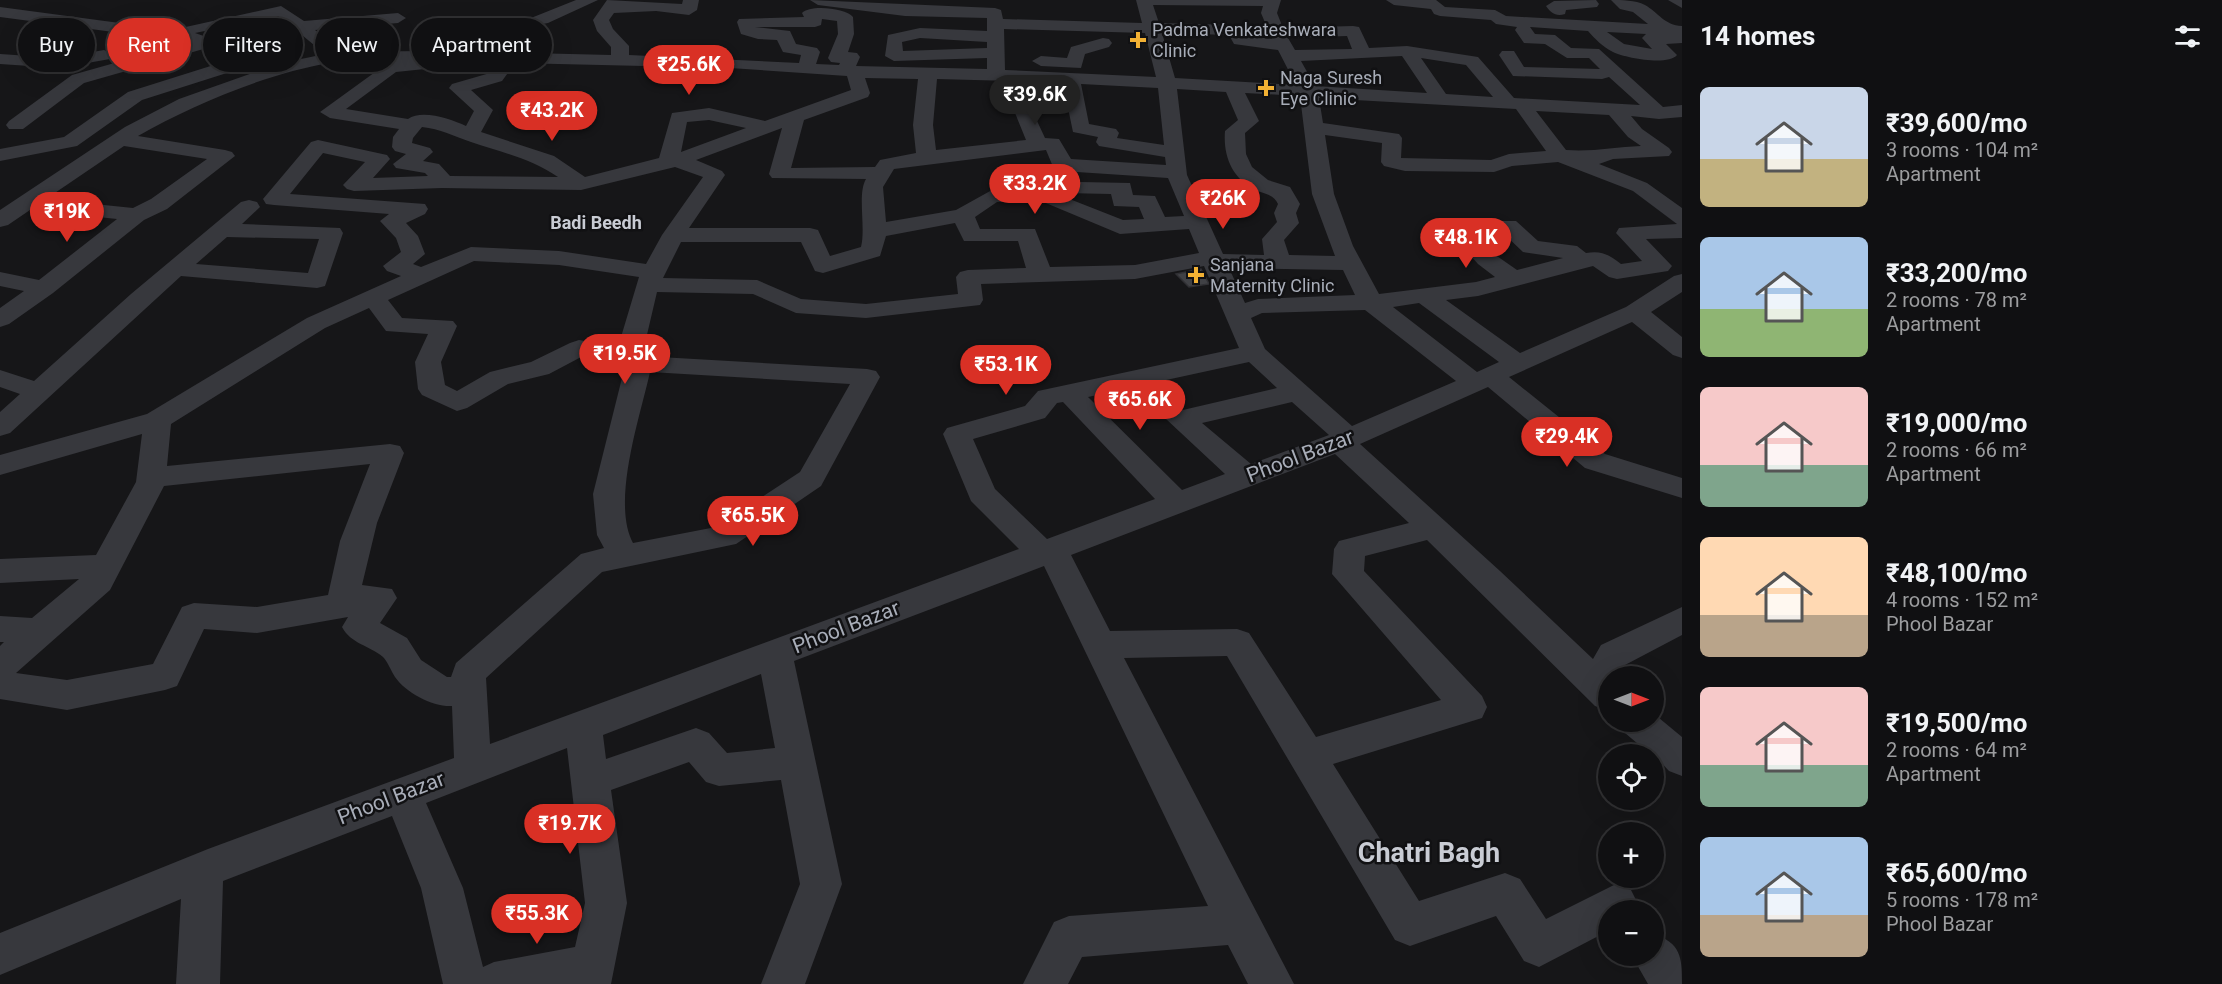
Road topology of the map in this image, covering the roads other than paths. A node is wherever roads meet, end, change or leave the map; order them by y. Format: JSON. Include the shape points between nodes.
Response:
{"nodes":[{"id":1,"x":590,"y":0,"type":"edge"},
{"id":2,"x":692,"y":0,"type":"edge"},
{"id":3,"x":1273,"y":0,"type":"edge"},
{"id":4,"x":1394,"y":0,"type":"edge"},
{"id":5,"x":1478,"y":0,"type":"edge"},
{"id":6,"x":1585,"y":0,"type":"edge"},
{"id":7,"x":1619,"y":0,"type":"edge"},
{"id":8,"x":1676,"y":0,"type":"edge"},
{"id":9,"x":611,"y":2,"type":"edge"},
{"id":10,"x":1682,"y":3,"type":"edge"},
{"id":11,"x":357,"y":4,"type":"dead end"},
{"id":12,"x":814,"y":4,"type":"edge"},
{"id":13,"x":918,"y":5,"type":"edge"},
{"id":14,"x":339,"y":6,"type":"dead end"},
{"id":15,"x":1029,"y":9,"type":"dead end"},
{"id":16,"x":1440,"y":11,"type":"junction"},
{"id":17,"x":7,"y":14,"type":"edge"},
{"id":18,"x":1517,"y":14,"type":"junction"},
{"id":19,"x":246,"y":18,"type":"edge"},
{"id":20,"x":289,"y":18,"type":"edge"},
{"id":21,"x":398,"y":18,"type":"edge"},
{"id":22,"x":544,"y":18,"type":"edge"},
{"id":23,"x":1142,"y":22,"type":"edge"},
{"id":24,"x":1574,"y":25,"type":"junction"},
{"id":25,"x":303,"y":26,"type":"edge"},
{"id":26,"x":1593,"y":26,"type":"junction"},
{"id":27,"x":107,"y":27,"type":"edge"},
{"id":28,"x":0,"y":30,"type":"edge"},
{"id":29,"x":1661,"y":30,"type":"junction"},
{"id":30,"x":1682,"y":30,"type":"edge"},
{"id":31,"x":996,"y":34,"type":"edge"},
{"id":32,"x":1102,"y":34,"type":"junction"},
{"id":33,"x":1283,"y":45,"type":"junction"},
{"id":34,"x":203,"y":48,"type":"edge"},
{"id":35,"x":1407,"y":51,"type":"junction"},
{"id":36,"x":203,"y":52,"type":"edge"},
{"id":37,"x":1362,"y":52,"type":"junction"},
{"id":38,"x":1593,"y":53,"type":"junction"},
{"id":39,"x":1628,"y":54,"type":"junction"},
{"id":40,"x":1508,"y":55,"type":"dead end"},
{"id":41,"x":203,"y":57,"type":"edge"},
{"id":42,"x":0,"y":58,"type":"edge"},
{"id":43,"x":552,"y":59,"type":"edge"},
{"id":44,"x":620,"y":61,"type":"junction"},
{"id":45,"x":1472,"y":61,"type":"junction"},
{"id":46,"x":203,"y":62,"type":"edge"},
{"id":47,"x":411,"y":66,"type":"edge"},
{"id":48,"x":807,"y":69,"type":"junction"},
{"id":49,"x":273,"y":72,"type":"edge"},
{"id":50,"x":500,"y":72,"type":"edge"},
{"id":51,"x":850,"y":72,"type":"junction"},
{"id":52,"x":928,"y":74,"type":"junction"},
{"id":53,"x":1617,"y":75,"type":"junction"},
{"id":54,"x":1021,"y":76,"type":"junction"},
{"id":55,"x":1071,"y":78,"type":"junction"},
{"id":56,"x":1167,"y":83,"type":"junction"},
{"id":57,"x":69,"y":86,"type":"junction"},
{"id":58,"x":1234,"y":88,"type":"junction"},
{"id":59,"x":1309,"y":93,"type":"junction"},
{"id":60,"x":1441,"y":100,"type":"junction"},
{"id":61,"x":1515,"y":105,"type":"junction"},
{"id":62,"x":1615,"y":110,"type":"junction"},
{"id":63,"x":1682,"y":111,"type":"edge"},
{"id":64,"x":1659,"y":112,"type":"junction"},
{"id":65,"x":796,"y":115,"type":"junction"},
{"id":66,"x":8,"y":125,"type":"edge"},
{"id":67,"x":412,"y":126,"type":"junction"},
{"id":68,"x":765,"y":127,"type":"junction"},
{"id":69,"x":1313,"y":128,"type":"junction"},
{"id":70,"x":89,"y":129,"type":"junction"},
{"id":71,"x":126,"y":135,"type":"junction"},
{"id":72,"x":470,"y":135,"type":"junction"},
{"id":73,"x":1038,"y":145,"type":"junction"},
{"id":74,"x":0,"y":155,"type":"edge"},
{"id":75,"x":1560,"y":156,"type":"junction"},
{"id":76,"x":927,"y":157,"type":"junction"},
{"id":77,"x":672,"y":161,"type":"junction"},
{"id":78,"x":1176,"y":162,"type":"junction"},
{"id":79,"x":1064,"y":165,"type":"junction"},
{"id":80,"x":882,"y":172,"type":"junction"},
{"id":81,"x":444,"y":182,"type":"junction"},
{"id":82,"x":581,"y":184,"type":"junction"},
{"id":83,"x":26,"y":203,"type":"junction"},
{"id":84,"x":249,"y":207,"type":"dead end"},
{"id":85,"x":136,"y":215,"type":"junction"},
{"id":86,"x":963,"y":215,"type":"junction"},
{"id":87,"x":1680,"y":218,"type":"edge"},
{"id":88,"x":0,"y":220,"type":"edge"},
{"id":89,"x":1198,"y":222,"type":"junction"},
{"id":90,"x":1158,"y":224,"type":"junction"},
{"id":91,"x":1120,"y":227,"type":"junction"},
{"id":92,"x":223,"y":230,"type":"junction"},
{"id":93,"x":876,"y":231,"type":"junction"},
{"id":94,"x":673,"y":235,"type":"junction"},
{"id":95,"x":1214,"y":259,"type":"junction"},
{"id":96,"x":1581,"y":261,"type":"junction"},
{"id":97,"x":1283,"y":262,"type":"junction"},
{"id":98,"x":1350,"y":263,"type":"junction"},
{"id":99,"x":1160,"y":267,"type":"junction"},
{"id":100,"x":176,"y":269,"type":"junction"},
{"id":101,"x":1040,"y":274,"type":"junction"},
{"id":102,"x":419,"y":275,"type":"junction"},
{"id":103,"x":651,"y":278,"type":"junction"},
{"id":104,"x":0,"y":279,"type":"edge"},
{"id":105,"x":1514,"y":279,"type":"junction"},
{"id":106,"x":1682,"y":281,"type":"edge"},
{"id":107,"x":44,"y":288,"type":"junction"},
{"id":108,"x":1423,"y":295,"type":"junction"},
{"id":109,"x":374,"y":296,"type":"junction"},
{"id":110,"x":1371,"y":302,"type":"junction"},
{"id":111,"x":1635,"y":312,"type":"junction"},
{"id":112,"x":1238,"y":315,"type":"junction"},
{"id":113,"x":0,"y":319,"type":"edge"},
{"id":114,"x":1682,"y":350,"type":"edge"},
{"id":115,"x":1254,"y":354,"type":"junction"},
{"id":116,"x":634,"y":361,"type":"junction"},
{"id":117,"x":1494,"y":374,"type":"junction"},
{"id":118,"x":0,"y":378,"type":"edge"},
{"id":119,"x":37,"y":391,"type":"junction"},
{"id":120,"x":1297,"y":392,"type":"junction"},
{"id":121,"x":1069,"y":393,"type":"junction"},
{"id":122,"x":157,"y":420,"type":"junction"},
{"id":123,"x":0,"y":427,"type":"edge"},
{"id":124,"x":1344,"y":440,"type":"junction"},
{"id":125,"x":1682,"y":464,"type":"edge"},
{"id":126,"x":0,"y":465,"type":"edge"},
{"id":127,"x":1682,"y":475,"type":"edge"},
{"id":128,"x":152,"y":477,"type":"junction"},
{"id":129,"x":1246,"y":477,"type":"junction"},
{"id":130,"x":1682,"y":488,"type":"edge"},
{"id":131,"x":1177,"y":503,"type":"junction"},
{"id":132,"x":1433,"y":528,"type":"junction"},
{"id":133,"x":1047,"y":552,"type":"junction"},
{"id":134,"x":624,"y":556,"type":"junction"},
{"id":135,"x":106,"y":566,"type":"junction"},
{"id":136,"x":0,"y":571,"type":"edge"},
{"id":137,"x":380,"y":598,"type":"junction"},
{"id":138,"x":1682,"y":620,"type":"edge"},
{"id":139,"x":0,"y":629,"type":"edge"},
{"id":140,"x":39,"y":632,"type":"junction"},
{"id":141,"x":1100,"y":645,"type":"junction"},
{"id":142,"x":775,"y":654,"type":"junction"},
{"id":143,"x":0,"y":666,"type":"edge"},
{"id":144,"x":1606,"y":666,"type":"edge"},
{"id":145,"x":0,"y":685,"type":"edge"},
{"id":146,"x":1598,"y":686,"type":"edge"},
{"id":147,"x":469,"y":690,"type":"junction"},
{"id":148,"x":583,"y":726,"type":"junction"},
{"id":149,"x":1653,"y":732,"type":"edge"},
{"id":150,"x":1678,"y":749,"type":"edge"},
{"id":151,"x":1307,"y":756,"type":"junction"},
{"id":152,"x":796,"y":762,"type":"junction"},
{"id":153,"x":473,"y":767,"type":"junction"},
{"id":154,"x":590,"y":782,"type":"junction"},
{"id":155,"x":403,"y":794,"type":"junction"},
{"id":156,"x":203,"y":870,"type":"junction"},
{"id":157,"x":1598,"y":914,"type":"edge"},
{"id":158,"x":1239,"y":924,"type":"junction"},
{"id":159,"x":0,"y":954,"type":"edge"},
{"id":160,"x":1662,"y":966,"type":"edge"},
{"id":161,"x":590,"y":975,"type":"edge"},
{"id":162,"x":198,"y":984,"type":"edge"},
{"id":163,"x":465,"y":984,"type":"edge"},
{"id":164,"x":494,"y":984,"type":"edge"},
{"id":165,"x":783,"y":984,"type":"edge"},
{"id":166,"x":1045,"y":984,"type":"edge"},
{"id":167,"x":1272,"y":984,"type":"edge"},
{"id":168,"x":1675,"y":984,"type":"edge"}],
"edges":[{"from":1,"to":22,"type":"street"},
{"from":2,"to":9,"type":"street","via":[[689,10]]},
{"from":3,"to":23,"type":"street"},
{"from":3,"to":33,"type":"street","via":[[1269,13]]},
{"from":4,"to":16,"type":"street","via":[[1436,5]]},
{"from":5,"to":18,"type":"street"},
{"from":6,"to":24,"type":"street","via":[[1592,4],[1548,6]]},
{"from":7,"to":29,"type":"street","via":[[1638,9]]},
{"from":8,"to":10,"type":"street"},
{"from":9,"to":44,"type":"street","via":[[601,20],[605,31],[620,46]]},
{"from":11,"to":21,"type":"street","via":[[355,10],[406,4]]},
{"from":12,"to":13,"type":"street"},
{"from":12,"to":48,"type":"street","via":[[815,22],[745,22],[747,30],[784,35],[789,48],[811,52]]},
{"from":12,"to":51,"type":"street","via":[[845,17],[846,34],[837,58],[851,57]]},
{"from":13,"to":31,"type":"street"},
{"from":14,"to":25,"type":"street","via":[[321,9]]},
{"from":15,"to":31,"type":"street"},
{"from":16,"to":18,"type":"street","via":[[1496,15],[1502,21]]},
{"from":16,"to":45,"type":"street"},
{"from":17,"to":27,"type":"street"},
{"from":17,"to":28,"type":"street"},
{"from":18,"to":24,"type":"street"},
{"from":18,"to":38,"type":"street","via":[[1530,39],[1549,39],[1567,53]]},
{"from":19,"to":20,"type":"street","via":[[281,11]]},
{"from":23,"to":32,"type":"street"},
{"from":23,"to":32,"type":"street"},
{"from":23,"to":33,"type":"street","via":[[1235,30],[1240,40]]},
{"from":23,"to":56,"type":"street"},
{"from":24,"to":26,"type":"street"},
{"from":26,"to":29,"type":"street"},
{"from":26,"to":39,"type":"street"},
{"from":29,"to":30,"type":"street"},
{"from":29,"to":39,"type":"street","via":[[1676,39],[1650,38],[1668,55]]},
{"from":31,"to":31,"type":"street","via":[[894,56],[894,39],[920,33]]},
{"from":31,"to":32,"type":"street"},
{"from":31,"to":32,"type":"street","via":[[1075,64],[1077,51]]},
{"from":31,"to":52,"type":"street"},
{"from":31,"to":54,"type":"street"},
{"from":33,"to":37,"type":"street","via":[[1330,57]]},
{"from":33,"to":37,"type":"street","via":[[1353,31]]},
{"from":33,"to":59,"type":"street"},
{"from":34,"to":42,"type":"street","via":[[59,63]]},
{"from":35,"to":37,"type":"street"},
{"from":35,"to":45,"type":"street"},
{"from":35,"to":60,"type":"street"},
{"from":36,"to":57,"type":"street","via":[[78,79]]},
{"from":38,"to":39,"type":"street"},
{"from":38,"to":53,"type":"street"},
{"from":40,"to":53,"type":"street","via":[[1519,72]]},
{"from":41,"to":57,"type":"street","via":[[114,88]]},
{"from":43,"to":44,"type":"street"},
{"from":44,"to":48,"type":"street"},
{"from":45,"to":61,"type":"street"},
{"from":46,"to":70,"type":"street","via":[[135,96]]},
{"from":47,"to":67,"type":"street","via":[[391,67],[330,112]]},
{"from":48,"to":51,"type":"street"},
{"from":49,"to":71,"type":"street","via":[[186,103]]},
{"from":50,"to":72,"type":"street","via":[[496,77],[458,88],[484,110]]},
{"from":51,"to":52,"type":"street"},
{"from":51,"to":65,"type":"street","via":[[861,93]]},
{"from":52,"to":76,"type":"street","via":[[923,125]]},
{"from":53,"to":64,"type":"street"},
{"from":54,"to":55,"type":"street"},
{"from":54,"to":73,"type":"street","via":[[1022,108]]},
{"from":55,"to":56,"type":"street"},
{"from":55,"to":78,"type":"street","via":[[1080,128],[1109,133],[1106,142]]},
{"from":56,"to":58,"type":"street"},
{"from":56,"to":78,"type":"street"},
{"from":57,"to":66,"type":"street"},
{"from":58,"to":59,"type":"street"},
{"from":58,"to":97,"type":"street","via":[[1249,121],[1235,131],[1233,148],[1238,163],[1261,187],[1282,192],[1289,204],[1288,223],[1273,239],[1275,254]]},
{"from":59,"to":60,"type":"street"},
{"from":59,"to":69,"type":"street"},
{"from":60,"to":61,"type":"street"},
{"from":61,"to":62,"type":"street"},
{"from":61,"to":75,"type":"street"},
{"from":62,"to":64,"type":"street"},
{"from":62,"to":75,"type":"street","via":[[1635,133],[1662,153],[1610,153],[1597,158]]},
{"from":63,"to":64,"type":"street"},
{"from":65,"to":68,"type":"street"},
{"from":65,"to":80,"type":"street","via":[[779,174]]},
{"from":66,"to":70,"type":"street"},
{"from":67,"to":72,"type":"street","via":[[417,121],[446,124]]},
{"from":67,"to":81,"type":"street","via":[[403,137],[402,147],[423,152],[403,164],[432,168]]},
{"from":68,"to":77,"type":"street"},
{"from":68,"to":77,"type":"street","via":[[710,114],[679,117]]},
{"from":69,"to":75,"type":"street","via":[[1392,138],[1391,162],[1405,165],[1494,166],[1509,160]]},
{"from":69,"to":98,"type":"street","via":[[1323,194]]},
{"from":70,"to":71,"type":"street"},
{"from":70,"to":74,"type":"street","via":[[70,142]]},
{"from":71,"to":83,"type":"street"},
{"from":71,"to":85,"type":"street","via":[[225,156],[159,204]]},
{"from":72,"to":82,"type":"street","via":[[547,160]]},
{"from":73,"to":76,"type":"street"},
{"from":73,"to":79,"type":"street","via":[[1052,143]]},
{"from":75,"to":87,"type":"street","via":[[1640,187]]},
{"from":76,"to":80,"type":"street","via":[[887,164]]},
{"from":77,"to":82,"type":"street"},
{"from":77,"to":94,"type":"street","via":[[715,175]]},
{"from":78,"to":79,"type":"street"},
{"from":78,"to":89,"type":"street"},
{"from":79,"to":90,"type":"street","via":[[1072,188],[1122,188],[1122,201],[1147,201]]},
{"from":80,"to":93,"type":"street","via":[[872,187]]},
{"from":81,"to":82,"type":"street"},
{"from":81,"to":102,"type":"street","via":[[354,185],[380,159],[318,146],[274,199],[417,209],[391,221],[407,236],[413,254],[395,266]]},
{"from":83,"to":85,"type":"street"},
{"from":83,"to":88,"type":"street"},
{"from":84,"to":92,"type":"street"},
{"from":85,"to":107,"type":"street"},
{"from":86,"to":91,"type":"street","via":[[992,196],[1044,195]]},
{"from":86,"to":93,"type":"street"},
{"from":86,"to":101,"type":"street","via":[[972,236],[1027,234]]},
{"from":87,"to":96,"type":"street","via":[[1627,233],[1660,266],[1617,272],[1597,258]]},
{"from":89,"to":90,"type":"street"},
{"from":89,"to":95,"type":"street"},
{"from":90,"to":91,"type":"street"},
{"from":91,"to":99,"type":"street","via":[[1121,253],[1147,250]]},
{"from":92,"to":100,"type":"street"},
{"from":92,"to":100,"type":"street","via":[[332,233],[317,281]]},
{"from":93,"to":94,"type":"street","via":[[872,251],[823,266],[810,235]]},
{"from":94,"to":103,"type":"street"},
{"from":95,"to":97,"type":"street"},
{"from":95,"to":99,"type":"street"},
{"from":95,"to":112,"type":"street"},
{"from":96,"to":105,"type":"street"},
{"from":96,"to":105,"type":"street","via":[[1569,251],[1530,247],[1508,226],[1466,228],[1466,237],[1486,259]]},
{"from":97,"to":98,"type":"street"},
{"from":98,"to":110,"type":"street"},
{"from":99,"to":101,"type":"street","via":[[1135,272]]},
{"from":100,"to":119,"type":"street"},
{"from":101,"to":103,"type":"street","via":[[968,278],[971,300],[866,311],[796,306],[757,288]]},
{"from":102,"to":103,"type":"street","via":[[471,254],[560,258]]},
{"from":102,"to":109,"type":"street"},
{"from":103,"to":116,"type":"street"},
{"from":104,"to":107,"type":"street"},
{"from":105,"to":108,"type":"street","via":[[1478,289]]},
{"from":106,"to":111,"type":"street","name":"Phool Bazar"},
{"from":107,"to":113,"type":"street"},
{"from":108,"to":110,"type":"street"},
{"from":108,"to":117,"type":"street"},
{"from":109,"to":116,"type":"street","via":[[395,326],[444,326],[428,362],[432,389],[457,402],[499,378],[540,368],[579,348]]},
{"from":109,"to":122,"type":"street","via":[[316,323]]},
{"from":110,"to":112,"type":"street","via":[[1257,306]]},
{"from":110,"to":117,"type":"street"},
{"from":111,"to":114,"type":"street"},
{"from":111,"to":117,"type":"street","name":"Phool Bazar"},
{"from":112,"to":115,"type":"street"},
{"from":115,"to":120,"type":"street"},
{"from":115,"to":121,"type":"street"},
{"from":116,"to":134,"type":"street","via":[[608,494],[613,535]]},
{"from":116,"to":134,"type":"street","via":[[867,377],[811,479],[725,536]]},
{"from":117,"to":124,"type":"street","name":"Phool Bazar"},
{"from":117,"to":130,"type":"street","via":[[1595,461]]},
{"from":118,"to":119,"type":"street"},
{"from":119,"to":123,"type":"street"},
{"from":120,"to":124,"type":"street"},
{"from":120,"to":129,"type":"street","via":[[1180,419]]},
{"from":121,"to":131,"type":"street"},
{"from":121,"to":133,"type":"street","via":[[1048,398],[1035,412],[957,434],[982,495]]},
{"from":122,"to":126,"type":"street"},
{"from":122,"to":128,"type":"street"},
{"from":124,"to":129,"type":"street","name":"Phool Bazar"},
{"from":124,"to":132,"type":"street"},
{"from":125,"to":127,"type":"street","via":[[1673,466]]},
{"from":128,"to":135,"type":"street"},
{"from":128,"to":137,"type":"street","via":[[390,453],[357,533],[344,597]]},
{"from":129,"to":131,"type":"street","name":"Phool Bazar"},
{"from":131,"to":133,"type":"street","name":"Phool Bazar"},
{"from":132,"to":146,"type":"street"},
{"from":132,"to":151,"type":"street","via":[[1350,549],[1348,574],[1469,707]]},
{"from":133,"to":141,"type":"street"},
{"from":133,"to":142,"type":"street","name":"Phool Bazar"},
{"from":134,"to":147,"type":"street","via":[[592,562],[468,673]]},
{"from":135,"to":136,"type":"street"},
{"from":135,"to":140,"type":"street","via":[[98,581]]},
{"from":137,"to":145,"type":"street","via":[[257,620],[194,616],[165,676],[67,695]]},
{"from":137,"to":147,"type":"street","via":[[359,627],[394,648],[409,670],[441,692]]},
{"from":138,"to":144,"type":"street","via":[[1612,655]]},
{"from":139,"to":140,"type":"street"},
{"from":140,"to":143,"type":"street"},
{"from":141,"to":151,"type":"street","via":[[1237,642]]},
{"from":141,"to":158,"type":"street"},
{"from":142,"to":148,"type":"street","name":"Phool Bazar"},
{"from":142,"to":152,"type":"street"},
{"from":147,"to":153,"type":"street"},
{"from":148,"to":153,"type":"street","name":"Phool Bazar"},
{"from":148,"to":154,"type":"street"},
{"from":149,"to":150,"type":"street"},
{"from":151,"to":157,"type":"street","via":[[1410,925],[1505,893],[1539,946]]},
{"from":152,"to":154,"type":"street","via":[[719,770],[696,744]]},
{"from":152,"to":165,"type":"street","via":[[821,884]]},
{"from":153,"to":155,"type":"street","name":"Phool Bazar"},
{"from":154,"to":161,"type":"street","via":[[606,903]]},
{"from":155,"to":156,"type":"street","name":"Phool Bazar"},
{"from":155,"to":163,"type":"street","via":[[442,888]]},
{"from":156,"to":159,"type":"street","name":"Phool Bazar"},
{"from":156,"to":162,"type":"street"},
{"from":158,"to":166,"type":"street","via":[[1069,937]]},
{"from":158,"to":167,"type":"street"},
{"from":160,"to":168,"type":"street"},
{"from":161,"to":164,"type":"street"}]}
